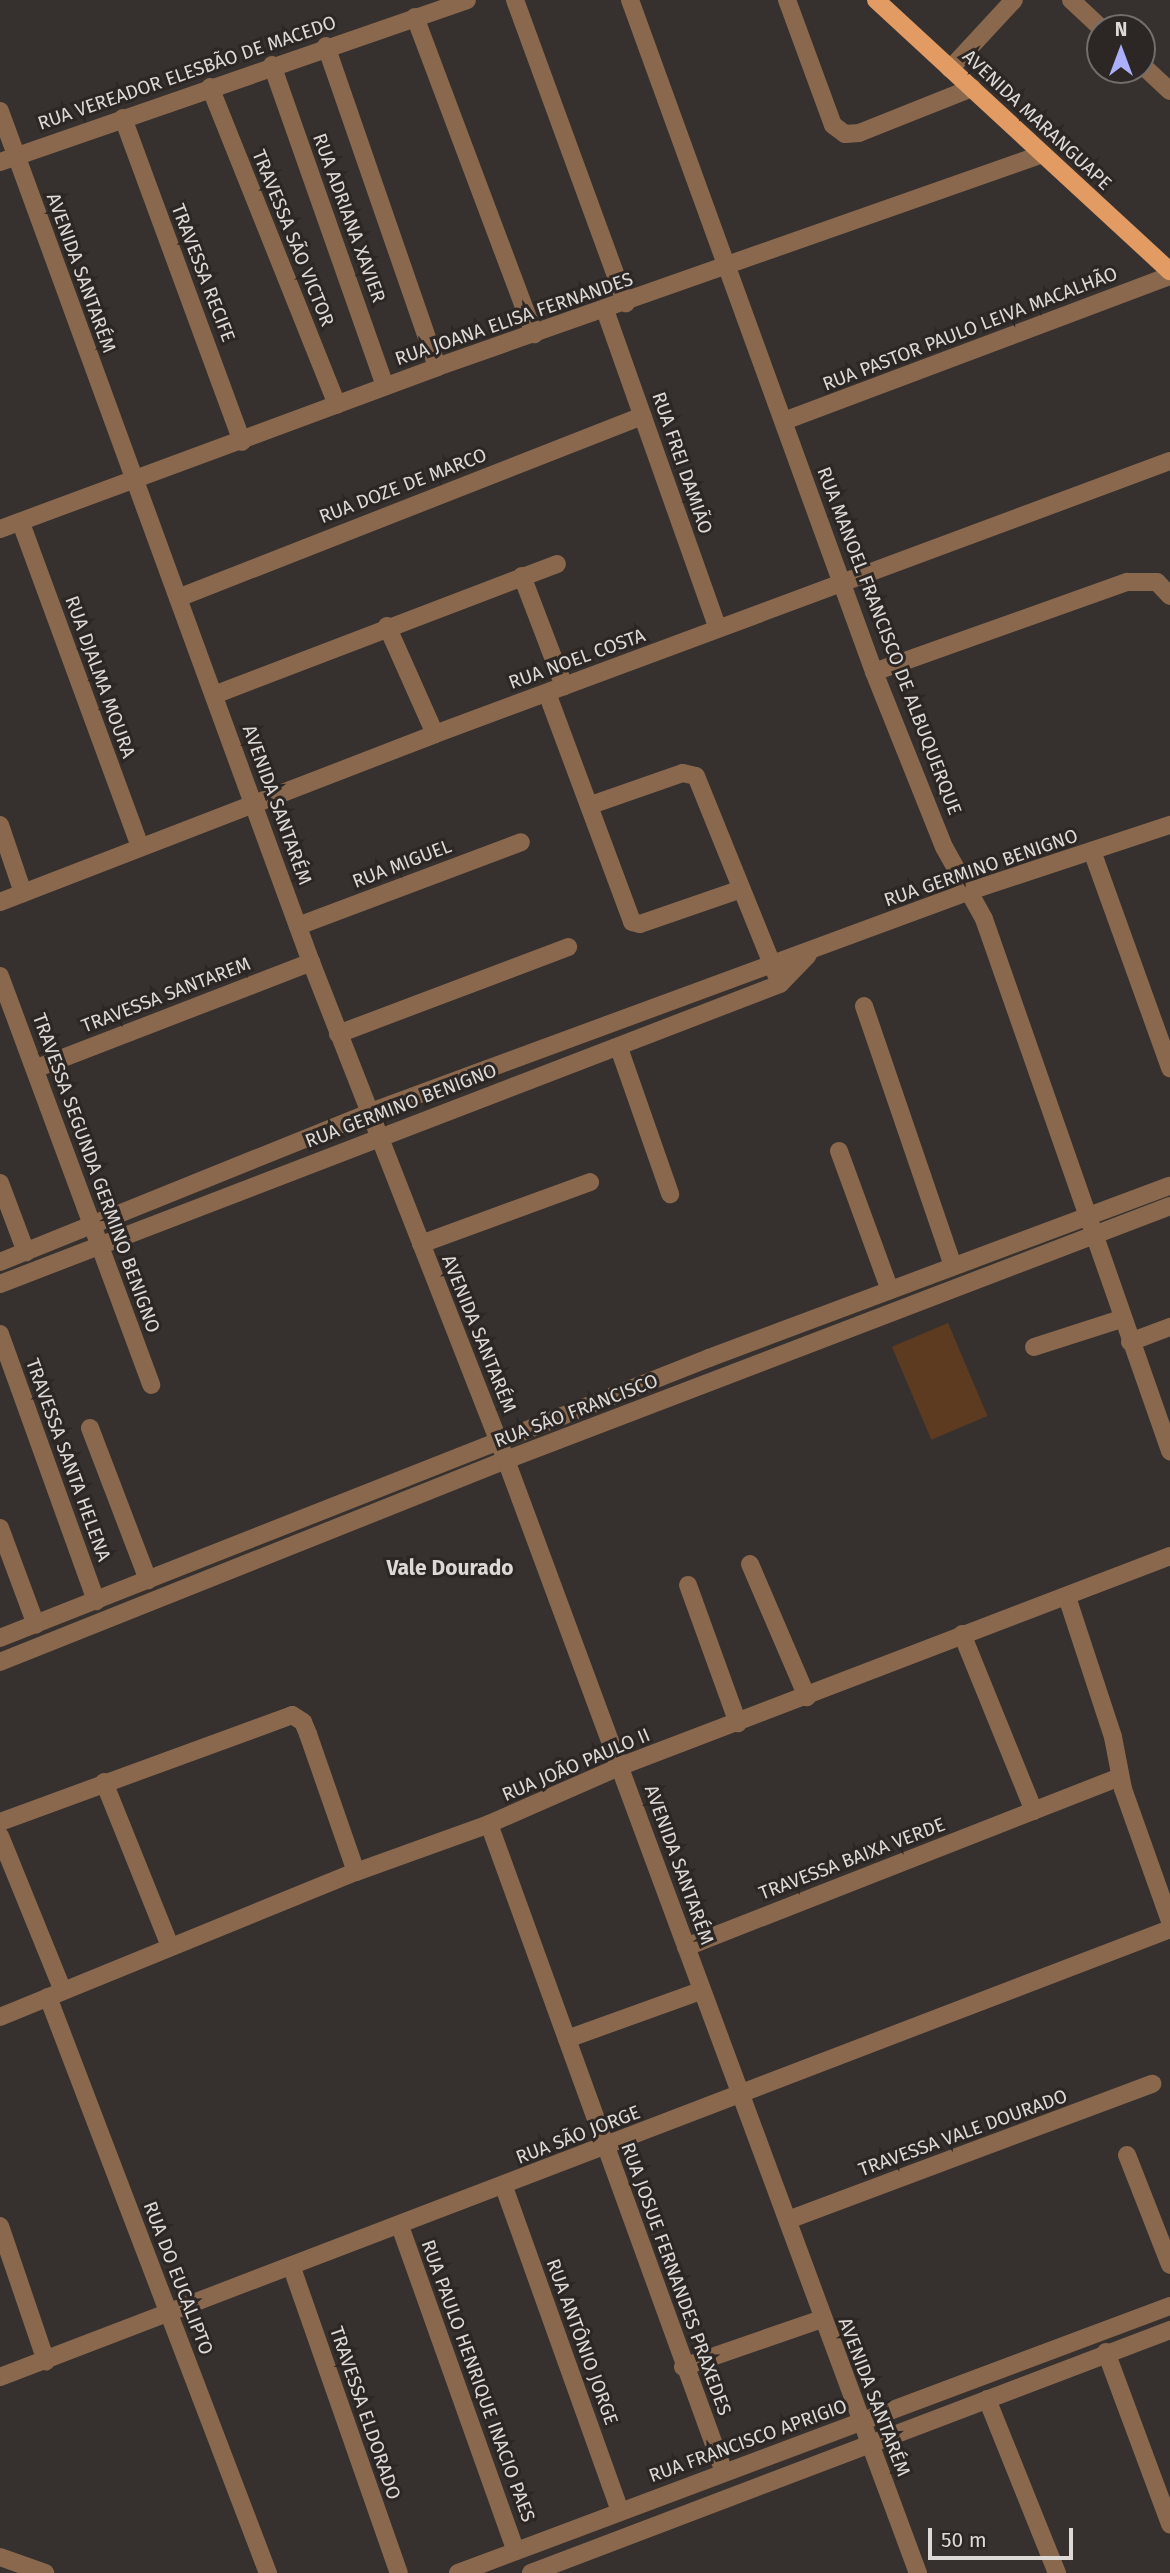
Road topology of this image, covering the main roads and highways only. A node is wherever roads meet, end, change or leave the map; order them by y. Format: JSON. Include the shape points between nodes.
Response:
{"nodes":[{"id":1,"x":876,"y":0,"type":"edge"},
{"id":2,"x":1170,"y":273,"type":"edge"}],
"edges":[{"from":1,"to":2,"type":"main road","name":"AVENIDA MARANGUAPE"}]}
